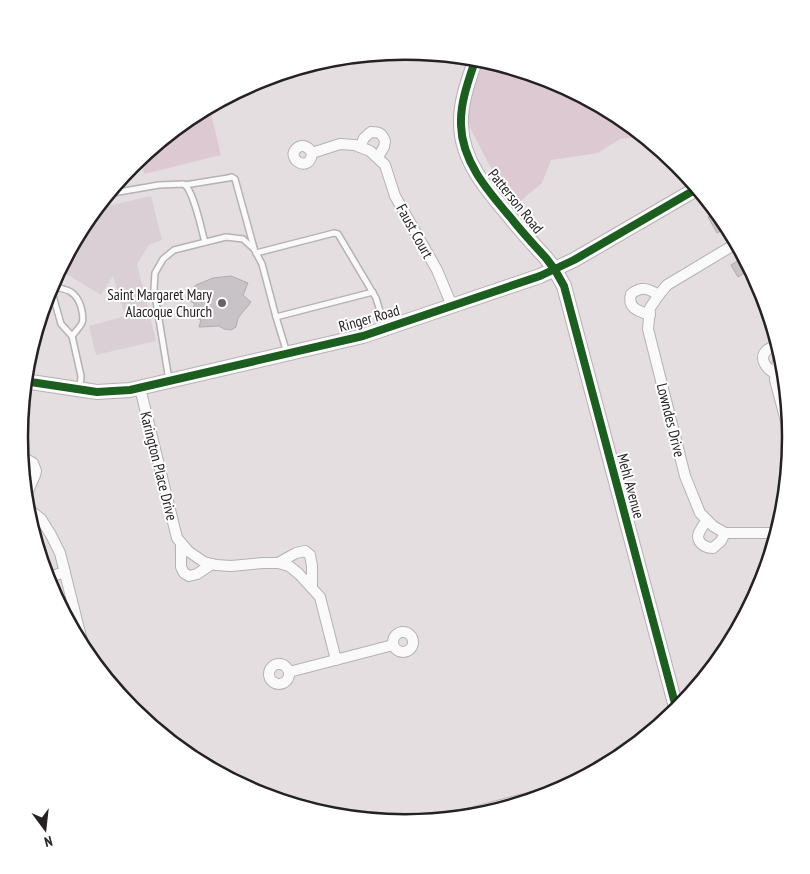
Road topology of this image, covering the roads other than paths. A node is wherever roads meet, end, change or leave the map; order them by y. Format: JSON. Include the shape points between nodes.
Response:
{"nodes":[{"id":1,"x":474,"y":66,"type":"edge"},
{"id":2,"x":360,"y":147,"type":"junction"},
{"id":3,"x":312,"y":153,"type":"dead end"},
{"id":4,"x":378,"y":158,"type":"junction"},
{"id":5,"x":186,"y":185,"type":"junction"},
{"id":6,"x":118,"y":192,"type":"edge"},
{"id":7,"x":692,"y":192,"type":"edge"},
{"id":8,"x":205,"y":242,"type":"junction"},
{"id":9,"x":731,"y":247,"type":"edge"},
{"id":10,"x":255,"y":251,"type":"junction"},
{"id":11,"x":555,"y":270,"type":"junction"},
{"id":12,"x":58,"y":288,"type":"edge"},
{"id":13,"x":373,"y":292,"type":"junction"},
{"id":14,"x":658,"y":294,"type":"junction"},
{"id":15,"x":54,"y":299,"type":"edge"},
{"id":16,"x":452,"y":306,"type":"junction"},
{"id":17,"x":650,"y":315,"type":"junction"},
{"id":18,"x":276,"y":317,"type":"junction"},
{"id":19,"x":385,"y":329,"type":"junction"},
{"id":20,"x":72,"y":336,"type":"junction"},
{"id":21,"x":772,"y":347,"type":"edge"},
{"id":22,"x":287,"y":354,"type":"junction"},
{"id":23,"x":776,"y":374,"type":"joint"},
{"id":24,"x":170,"y":381,"type":"junction"},
{"id":25,"x":32,"y":382,"type":"edge"},
{"id":26,"x":140,"y":388,"type":"junction"},
{"id":27,"x":80,"y":389,"type":"junction"},
{"id":28,"x":781,"y":401,"type":"edge"},
{"id":29,"x":28,"y":460,"type":"edge"},
{"id":30,"x":31,"y":486,"type":"edge"},
{"id":31,"x":36,"y":515,"type":"edge"},
{"id":32,"x":707,"y":520,"type":"junction"},
{"id":33,"x":725,"y":532,"type":"junction"},
{"id":34,"x":770,"y":533,"type":"edge"},
{"id":35,"x":181,"y":543,"type":"junction"},
{"id":36,"x":278,"y":563,"type":"junction"},
{"id":37,"x":212,"y":564,"type":"junction"},
{"id":38,"x":65,"y":572,"type":"junction"},
{"id":39,"x":54,"y":575,"type":"edge"},
{"id":40,"x":312,"y":588,"type":"junction"},
{"id":41,"x":79,"y":627,"type":"edge"},
{"id":42,"x":393,"y":645,"type":"dead end"},
{"id":43,"x":336,"y":660,"type":"junction"},
{"id":44,"x":289,"y":672,"type":"dead end"},
{"id":45,"x":674,"y":701,"type":"edge"}],
"edges":[{"from":1,"to":11,"type":"street","name":"Patterson Road","via":[[462,111],[465,150],[484,185]]},
{"from":2,"to":3,"type":"street","via":[[340,144]]},
{"from":2,"to":4,"type":"street"},
{"from":2,"to":4,"type":"street","via":[[370,132],[382,134],[384,147]]},
{"from":4,"to":16,"type":"street","name":"Faust Court","via":[[385,165],[395,196],[437,270]]},
{"from":5,"to":6,"type":"lane","via":[[159,185]]},
{"from":5,"to":8,"type":"lane","via":[[193,198]]},
{"from":5,"to":10,"type":"lane","via":[[235,179]]},
{"from":7,"to":11,"type":"street","name":"Ringer Road"},
{"from":8,"to":10,"type":"lane","via":[[226,237],[243,239]]},
{"from":8,"to":24,"type":"lane","via":[[174,250],[163,259],[155,273],[154,289]]},
{"from":9,"to":14,"type":"street","via":[[667,285]]},
{"from":10,"to":13,"type":"lane","via":[[338,234]]},
{"from":10,"to":18,"type":"lane","via":[[262,264]]},
{"from":11,"to":16,"type":"street","name":"Ringer Road"},
{"from":11,"to":45,"type":"street","name":"Mehl Avenue","via":[[564,286]]},
{"from":12,"to":20,"type":"lane","via":[[71,292],[79,302],[82,323]]},
{"from":13,"to":18,"type":"lane"},
{"from":13,"to":19,"type":"lane"},
{"from":14,"to":17,"type":"street","name":"Lowndes Drive"},
{"from":14,"to":17,"type":"street","via":[[638,289],[631,294],[632,306]]},
{"from":15,"to":20,"type":"lane","via":[[61,324]]},
{"from":16,"to":19,"type":"street","name":"Ringer Road"},
{"from":17,"to":32,"type":"street","name":"Lowndes Drive","via":[[648,329],[685,476],[700,513]]},
{"from":18,"to":22,"type":"lane"},
{"from":19,"to":22,"type":"street","name":"Ringer Road"},
{"from":20,"to":27,"type":"lane","via":[[81,376]]},
{"from":21,"to":23,"type":"street","via":[[765,351],[763,359],[768,369]]},
{"from":22,"to":24,"type":"street","name":"Ringer Road"},
{"from":23,"to":28,"type":"street"},
{"from":24,"to":26,"type":"street","name":"Ringer Road"},
{"from":25,"to":27,"type":"street","name":"Ringer Road"},
{"from":26,"to":27,"type":"street","name":"Ringer Road","via":[[106,392]]},
{"from":26,"to":35,"type":"street","name":"Karington Place Drive","via":[[177,538]]},
{"from":29,"to":30,"type":"street","via":[[34,463],[36,471]]},
{"from":31,"to":38,"type":"street","via":[[51,535]]},
{"from":32,"to":33,"type":"street","name":"Lowndes Drive"},
{"from":32,"to":33,"type":"street","via":[[698,536],[706,548],[713,548]]},
{"from":33,"to":34,"type":"street"},
{"from":35,"to":37,"type":"street","name":"Karington Place Drive","via":[[194,556]]},
{"from":35,"to":37,"type":"street","name":"Karington Place Drive","via":[[184,573],[189,576],[197,574]]},
{"from":36,"to":37,"type":"street","name":"Karington Place Drive"},
{"from":36,"to":40,"type":"street","name":"Karington Place Drive","via":[[289,566]]},
{"from":36,"to":40,"type":"street","name":"Karington Place Drive","via":[[296,552],[305,551],[310,555]]},
{"from":38,"to":39,"type":"street"},
{"from":38,"to":41,"type":"street"},
{"from":40,"to":43,"type":"street","name":"Karington Place Drive","via":[[320,597]]},
{"from":42,"to":43,"type":"street"},
{"from":43,"to":44,"type":"street"}]}
